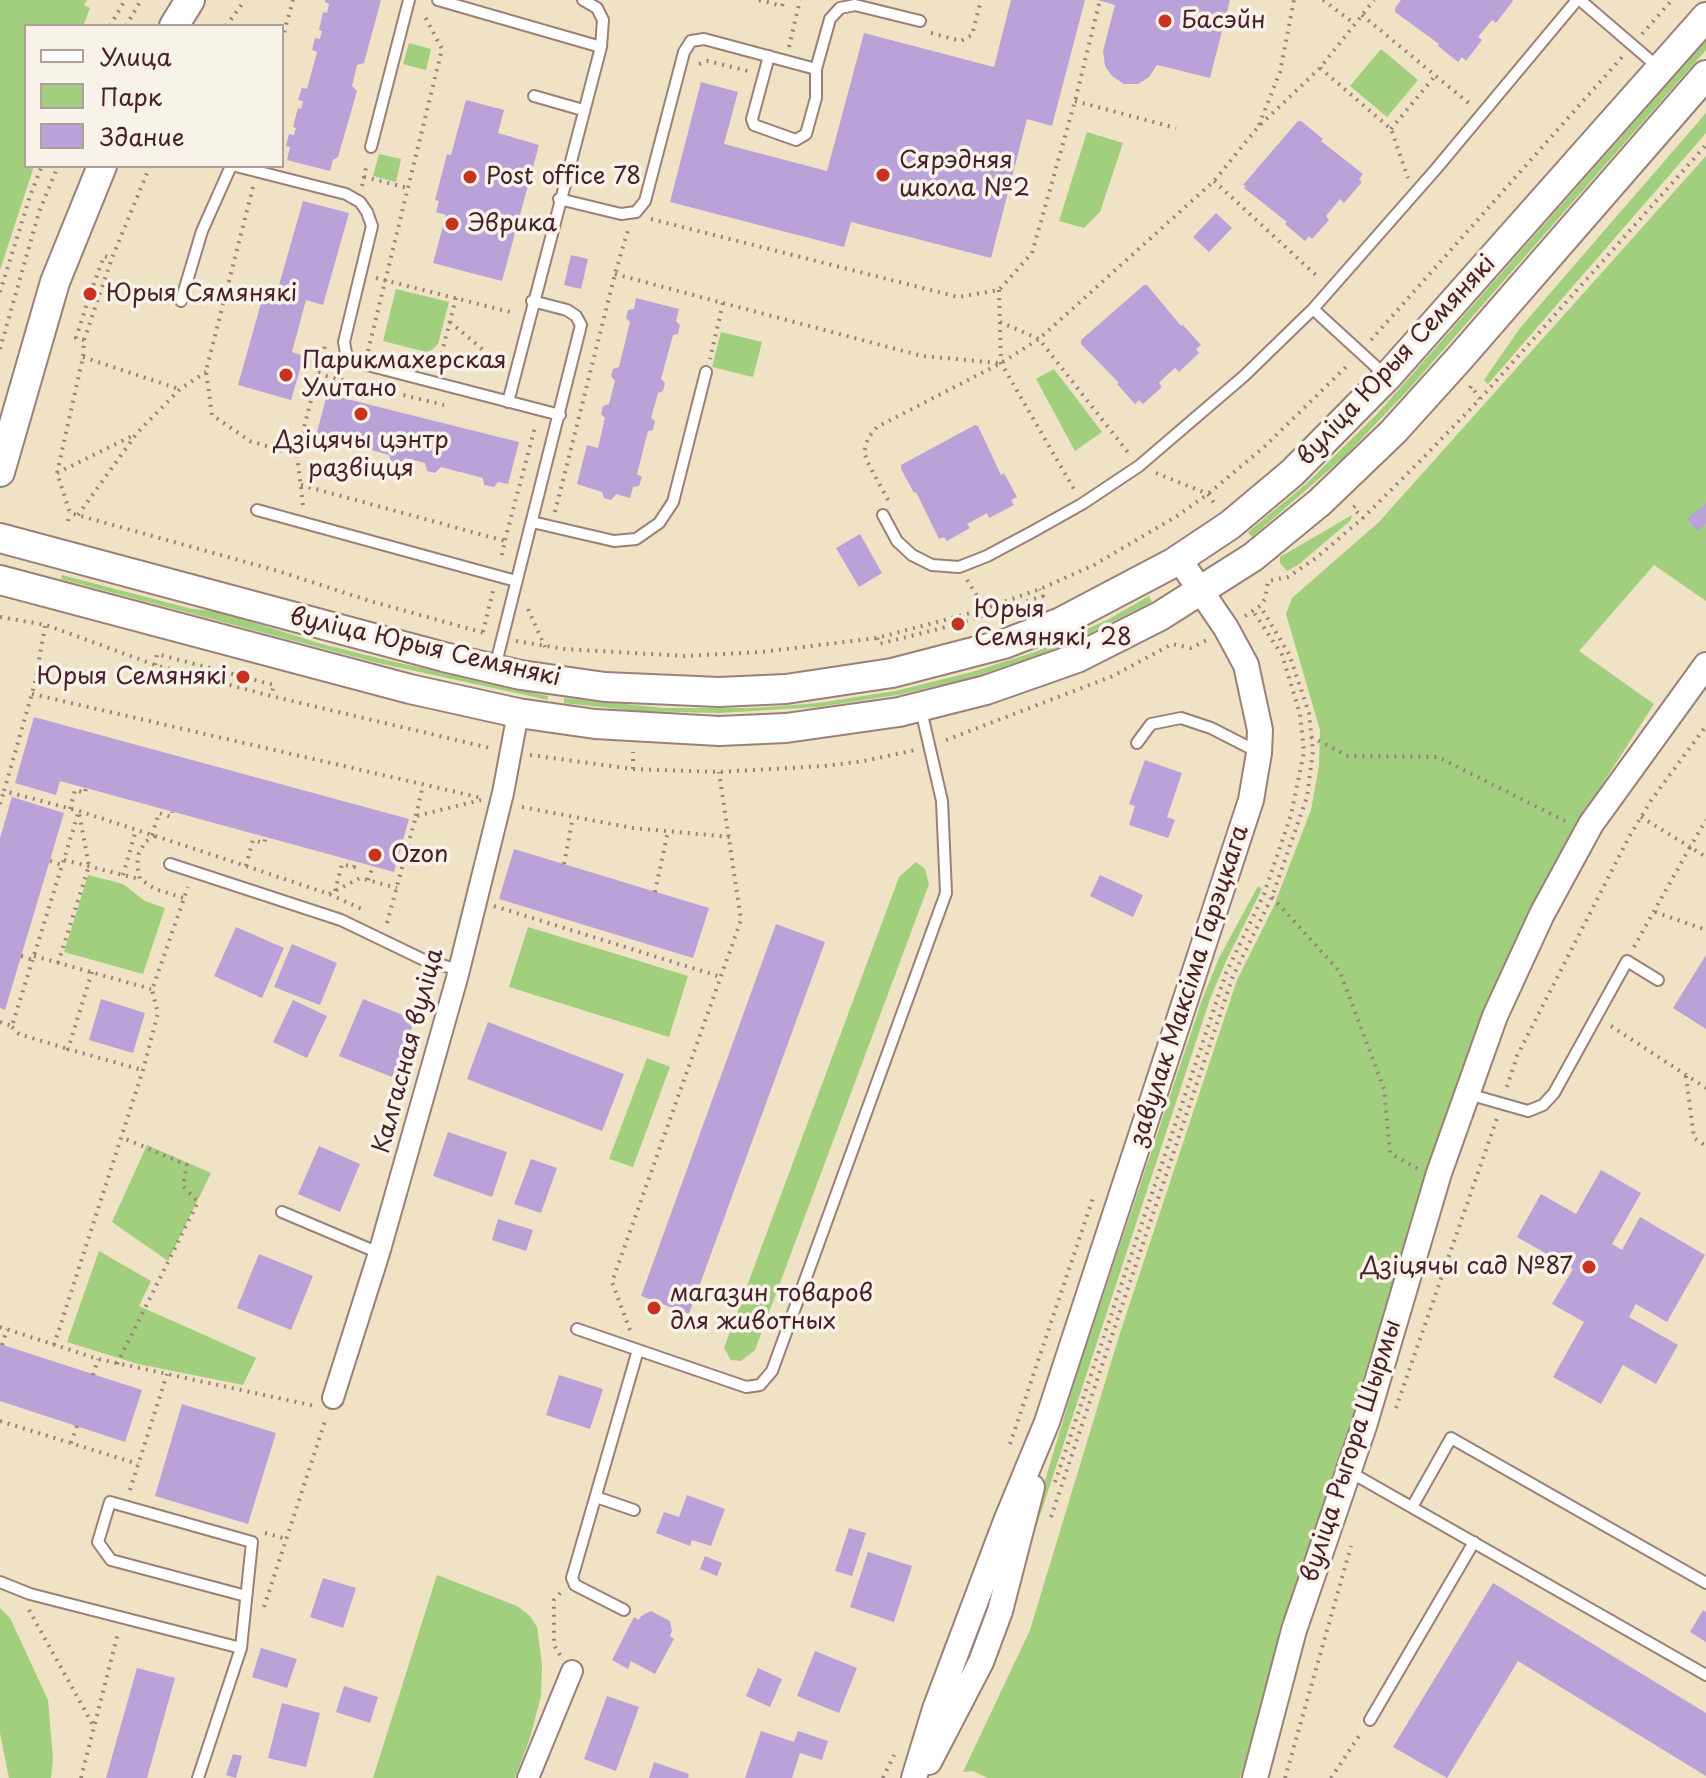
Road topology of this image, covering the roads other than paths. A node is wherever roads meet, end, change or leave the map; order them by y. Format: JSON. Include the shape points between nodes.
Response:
{"nodes":[{"id":1,"x":190,"y":0,"type":"edge"},
{"id":2,"x":409,"y":0,"type":"edge"},
{"id":3,"x":438,"y":0,"type":"edge"},
{"id":4,"x":583,"y":0,"type":"edge"},
{"id":5,"x":1579,"y":0,"type":"edge"},
{"id":6,"x":1706,"y":17,"type":"edge"},
{"id":7,"x":920,"y":21,"type":"road end"},
{"id":8,"x":175,"y":24,"type":"edge"},
{"id":9,"x":601,"y":47,"type":"junction"},
{"id":10,"x":769,"y":56,"type":"junction"},
{"id":11,"x":1660,"y":68,"type":"junction"},
{"id":12,"x":816,"y":69,"type":"junction"},
{"id":13,"x":1706,"y":75,"type":"edge"},
{"id":14,"x":534,"y":96,"type":"dead end"},
{"id":15,"x":583,"y":110,"type":"junction"},
{"id":16,"x":371,"y":147,"type":"road end"},
{"id":17,"x":101,"y":168,"type":"edge"},
{"id":18,"x":233,"y":168,"type":"edge"},
{"id":19,"x":241,"y":168,"type":"edge"},
{"id":20,"x":559,"y":199,"type":"junction"},
{"id":21,"x":181,"y":301,"type":"dead end"},
{"id":22,"x":532,"y":301,"type":"junction"},
{"id":23,"x":1313,"y":309,"type":"junction"},
{"id":24,"x":706,"y":372,"type":"road end"},
{"id":25,"x":1387,"y":377,"type":"junction"},
{"id":26,"x":508,"y":402,"type":"junction"},
{"id":27,"x":560,"y":415,"type":"junction"},
{"id":28,"x":0,"y":472,"type":"edge"},
{"id":29,"x":257,"y":510,"type":"dead end"},
{"id":30,"x":883,"y":515,"type":"road end"},
{"id":31,"x":532,"y":522,"type":"junction"},
{"id":32,"x":0,"y":538,"type":"edge"},
{"id":33,"x":1179,"y":559,"type":"junction"},
{"id":34,"x":0,"y":580,"type":"edge"},
{"id":35,"x":516,"y":581,"type":"junction"},
{"id":36,"x":1202,"y":591,"type":"junction"},
{"id":37,"x":1706,"y":665,"type":"edge"},
{"id":38,"x":495,"y":669,"type":"junction"},
{"id":39,"x":920,"y":708,"type":"junction"},
{"id":40,"x":518,"y":713,"type":"junction"},
{"id":41,"x":1137,"y":743,"type":"dead end"},
{"id":42,"x":1259,"y":753,"type":"junction"},
{"id":43,"x":170,"y":864,"type":"dead end"},
{"id":44,"x":459,"y":970,"type":"junction"},
{"id":45,"x":1658,"y":980,"type":"dead end"},
{"id":46,"x":1466,"y":1093,"type":"junction"},
{"id":47,"x":282,"y":1212,"type":"dead end"},
{"id":48,"x":379,"y":1253,"type":"junction"},
{"id":49,"x":577,"y":1329,"type":"dead end"},
{"id":50,"x":638,"y":1350,"type":"junction"},
{"id":51,"x":333,"y":1398,"type":"road end"},
{"id":52,"x":1348,"y":1471,"type":"junction"},
{"id":53,"x":596,"y":1497,"type":"junction"},
{"id":54,"x":1412,"y":1507,"type":"junction"},
{"id":55,"x":634,"y":1510,"type":"dead end"},
{"id":56,"x":1474,"y":1542,"type":"junction"},
{"id":57,"x":0,"y":1582,"type":"edge"},
{"id":58,"x":1706,"y":1583,"type":"edge"},
{"id":59,"x":246,"y":1596,"type":"junction"},
{"id":60,"x":624,"y":1610,"type":"dead end"},
{"id":61,"x":241,"y":1648,"type":"junction"},
{"id":62,"x":572,"y":1671,"type":"road end"},
{"id":63,"x":1706,"y":1675,"type":"edge"},
{"id":64,"x":1370,"y":1720,"type":"road end"},
{"id":65,"x":198,"y":1778,"type":"edge"},
{"id":66,"x":528,"y":1778,"type":"edge"},
{"id":67,"x":917,"y":1778,"type":"edge"},
{"id":68,"x":1255,"y":1778,"type":"edge"}],
"edges":[{"from":1,"to":8,"type":"main road"},
{"from":2,"to":16,"type":"lane"},
{"from":3,"to":9,"type":"lane"},
{"from":4,"to":9,"type":"lane","via":[[597,8],[603,20]]},
{"from":5,"to":11,"type":"lane"},
{"from":5,"to":23,"type":"lane"},
{"from":6,"to":11,"type":"main road","name":"вуліца Юрыя Семянякі"},
{"from":7,"to":12,"type":"lane","via":[[855,5],[840,8],[830,19]]},
{"from":9,"to":15,"type":"lane"},
{"from":10,"to":12,"type":"lane"},
{"from":10,"to":12,"type":"lane","via":[[752,119],[754,125],[796,140],[806,134],[816,98]]},
{"from":10,"to":20,"type":"lane","via":[[704,39],[691,41],[645,201],[636,212],[621,214]]},
{"from":11,"to":25,"type":"main road","name":"вуліца Юрыя Семянякі"},
{"from":13,"to":36,"type":"main road","name":"вуліца Юрыя Семянякі","via":[[1393,432],[1281,535]]},
{"from":14,"to":15,"type":"lane"},
{"from":15,"to":20,"type":"lane"},
{"from":17,"to":28,"type":"main road","via":[[55,282]]},
{"from":18,"to":21,"type":"lane","via":[[202,231]]},
{"from":19,"to":26,"type":"lane","via":[[346,194],[367,212],[372,226],[344,342],[352,361]]},
{"from":20,"to":22,"type":"lane"},
{"from":22,"to":26,"type":"lane"},
{"from":22,"to":27,"type":"lane","via":[[567,310],[581,325]]},
{"from":23,"to":25,"type":"lane"},
{"from":23,"to":30,"type":"lane","via":[[1139,466],[987,556],[959,567],[932,565],[897,541]]},
{"from":24,"to":31,"type":"lane","via":[[673,502],[659,523],[636,539],[614,541]]},
{"from":25,"to":33,"type":"main road","name":"вуліца Юрыя Семянякі","via":[[1292,473]]},
{"from":26,"to":27,"type":"lane"},
{"from":27,"to":31,"type":"lane"},
{"from":29,"to":35,"type":"lane"},
{"from":31,"to":35,"type":"lane"},
{"from":32,"to":38,"type":"main road","name":"вуліца Юрыя Семянякі"},
{"from":33,"to":36,"type":"street","name":"завулак Максіма Гарэцкага"},
{"from":33,"to":38,"type":"main road","name":"вуліца Юрыя Семянякі","via":[[1018,639],[850,681],[764,691],[666,691]]},
{"from":34,"to":40,"type":"main road","name":"вуліца Юрыя Семянякі"},
{"from":35,"to":38,"type":"lane"},
{"from":36,"to":39,"type":"main road","name":"вуліца Юрыя Семянякі","via":[[1077,658]]},
{"from":36,"to":42,"type":"street","name":"завулак Максіма Гарэцкага","via":[[1246,665],[1260,730]]},
{"from":37,"to":46,"type":"street","name":"вуліца Рыгора Шырмы","via":[[1591,824],[1542,914]]},
{"from":39,"to":40,"type":"main road","name":"вуліца Юрыя Семянякі","via":[[808,726],[719,731],[595,724]]},
{"from":39,"to":50,"type":"lane","via":[[942,801],[946,893],[772,1371],[760,1385],[746,1387]]},
{"from":40,"to":44,"type":"street","name":"Калгасная вуліца"},
{"from":41,"to":42,"type":"lane","via":[[1151,724],[1181,718]]},
{"from":42,"to":67,"type":"street","name":"завулак Максіма Гарэцкага","via":[[1251,800],[1219,901],[1047,1422],[1000,1611],[954,1718]]},
{"from":43,"to":44,"type":"lane","via":[[341,920],[424,960]]},
{"from":44,"to":48,"type":"street","name":"Калгасная вуліца"},
{"from":45,"to":46,"type":"lane","via":[[1627,961],[1543,1105],[1528,1111]]},
{"from":46,"to":52,"type":"street","name":"вуліца Рыгора Шырмы"},
{"from":47,"to":48,"type":"lane"},
{"from":48,"to":51,"type":"street","name":"Калгасная вуліца"},
{"from":49,"to":50,"type":"lane"},
{"from":50,"to":53,"type":"lane"},
{"from":52,"to":54,"type":"lane"},
{"from":52,"to":68,"type":"street","name":"вуліца Рыгора Шырмы","via":[[1294,1630]]},
{"from":53,"to":55,"type":"lane"},
{"from":53,"to":60,"type":"lane","via":[[572,1578],[575,1585]]},
{"from":54,"to":56,"type":"lane"},
{"from":54,"to":58,"type":"lane","via":[[1451,1438]]},
{"from":56,"to":63,"type":"lane"},
{"from":56,"to":64,"type":"lane"},
{"from":57,"to":61,"type":"lane"},
{"from":59,"to":59,"type":"lane","via":[[252,1542],[110,1502],[98,1542],[111,1560]]},
{"from":59,"to":61,"type":"lane"},
{"from":61,"to":65,"type":"lane"},
{"from":62,"to":66,"type":"street"}]}
